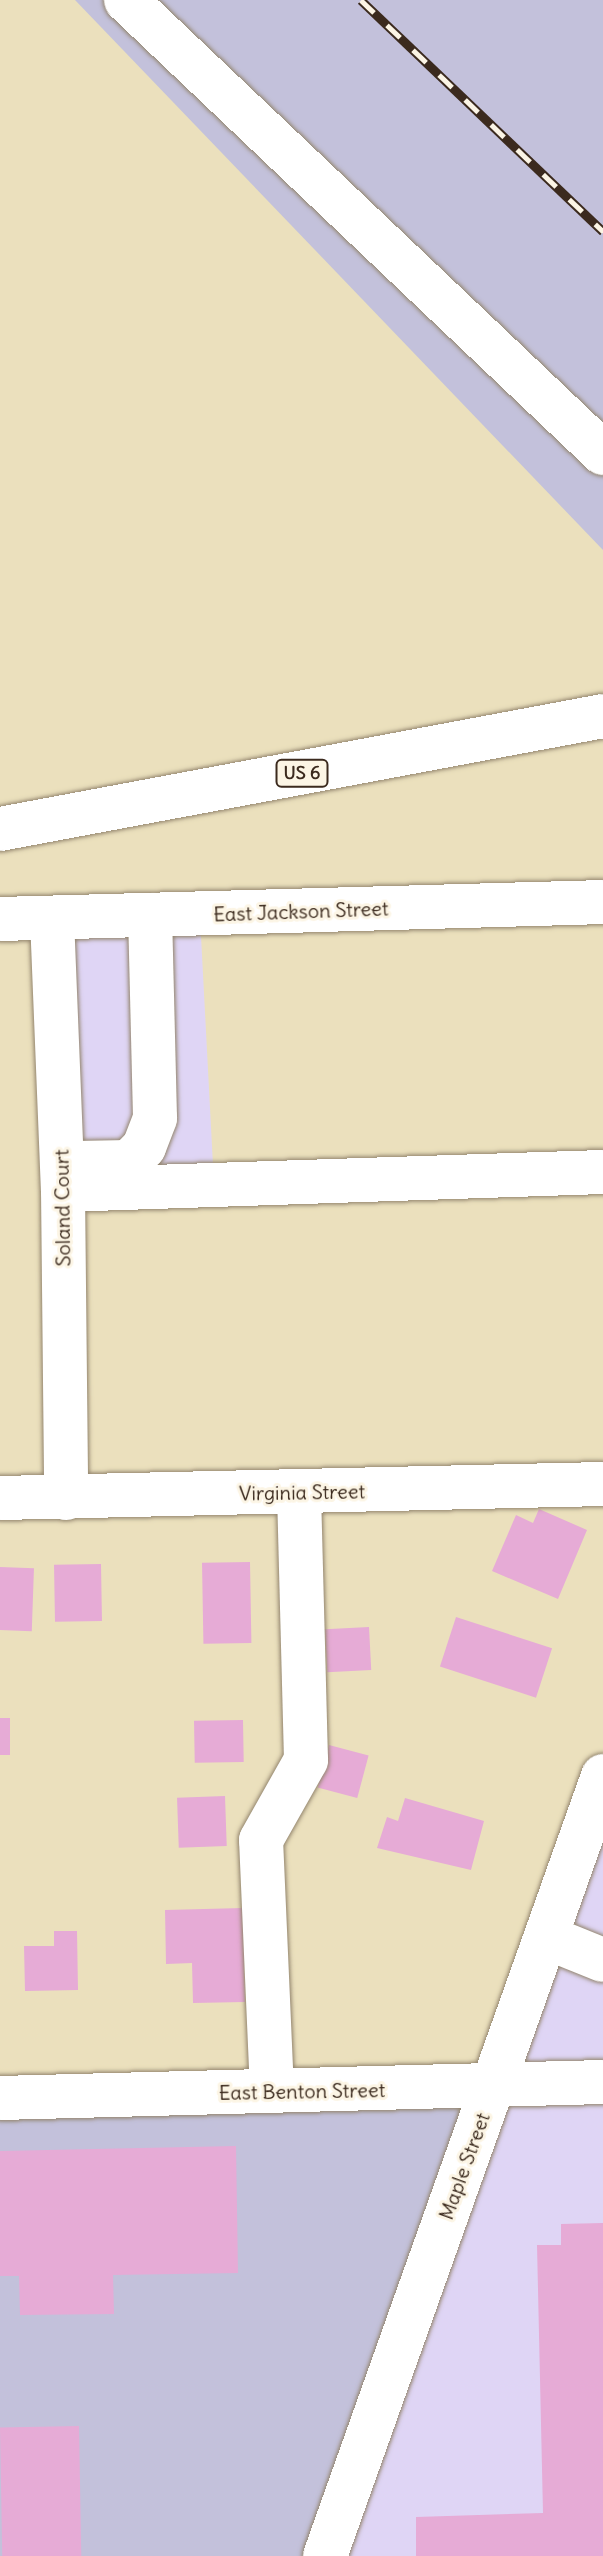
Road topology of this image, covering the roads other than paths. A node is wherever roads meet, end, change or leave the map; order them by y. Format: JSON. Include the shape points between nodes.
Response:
{"nodes":[{"id":1,"x":126,"y":0,"type":"edge"},
{"id":2,"x":603,"y":453,"type":"edge"},
{"id":3,"x":603,"y":716,"type":"edge"},
{"id":4,"x":0,"y":829,"type":"edge"},
{"id":5,"x":603,"y":902,"type":"edge"},
{"id":6,"x":150,"y":915,"type":"junction"},
{"id":7,"x":52,"y":918,"type":"junction"},
{"id":8,"x":0,"y":919,"type":"edge"},
{"id":9,"x":603,"y":1172,"type":"edge"},
{"id":10,"x":62,"y":1177,"type":"junction"},
{"id":11,"x":603,"y":1484,"type":"edge"},
{"id":12,"x":299,"y":1492,"type":"junction"},
{"id":13,"x":0,"y":1498,"type":"edge"},
{"id":14,"x":66,"y":1498,"type":"junction"},
{"id":15,"x":603,"y":1776,"type":"edge"},
{"id":16,"x":546,"y":1937,"type":"junction"},
{"id":17,"x":603,"y":1960,"type":"edge"},
{"id":18,"x":603,"y":2082,"type":"edge"},
{"id":19,"x":492,"y":2087,"type":"junction"},
{"id":20,"x":272,"y":2091,"type":"junction"},
{"id":21,"x":0,"y":2098,"type":"edge"},
{"id":22,"x":325,"y":2556,"type":"edge"}],
"edges":[{"from":1,"to":2,"type":"street"},
{"from":3,"to":4,"type":"street","number":"US 6"},
{"from":5,"to":6,"type":"street","name":"East Jackson Street"},
{"from":6,"to":7,"type":"street","name":"East Jackson Street"},
{"from":6,"to":10,"type":"street","via":[[155,1118],[144,1147],[129,1162]]},
{"from":7,"to":8,"type":"street","name":"East Jackson Street"},
{"from":7,"to":10,"type":"street","name":"Soland Court"},
{"from":9,"to":10,"type":"street"},
{"from":10,"to":14,"type":"street","name":"Soland Court"},
{"from":11,"to":12,"type":"street","name":"Virginia Street"},
{"from":12,"to":14,"type":"street","name":"Virginia Street"},
{"from":12,"to":20,"type":"street","via":[[306,1760],[261,1840]]},
{"from":13,"to":14,"type":"street","name":"Virginia Street"},
{"from":15,"to":16,"type":"street","name":"Maple Street"},
{"from":16,"to":17,"type":"street"},
{"from":16,"to":19,"type":"street","name":"Maple Street"},
{"from":18,"to":19,"type":"street","name":"East Benton Street"},
{"from":19,"to":20,"type":"street","name":"East Benton Street"},
{"from":19,"to":22,"type":"street","name":"Maple Street"},
{"from":20,"to":21,"type":"street","name":"East Benton Street"}]}
